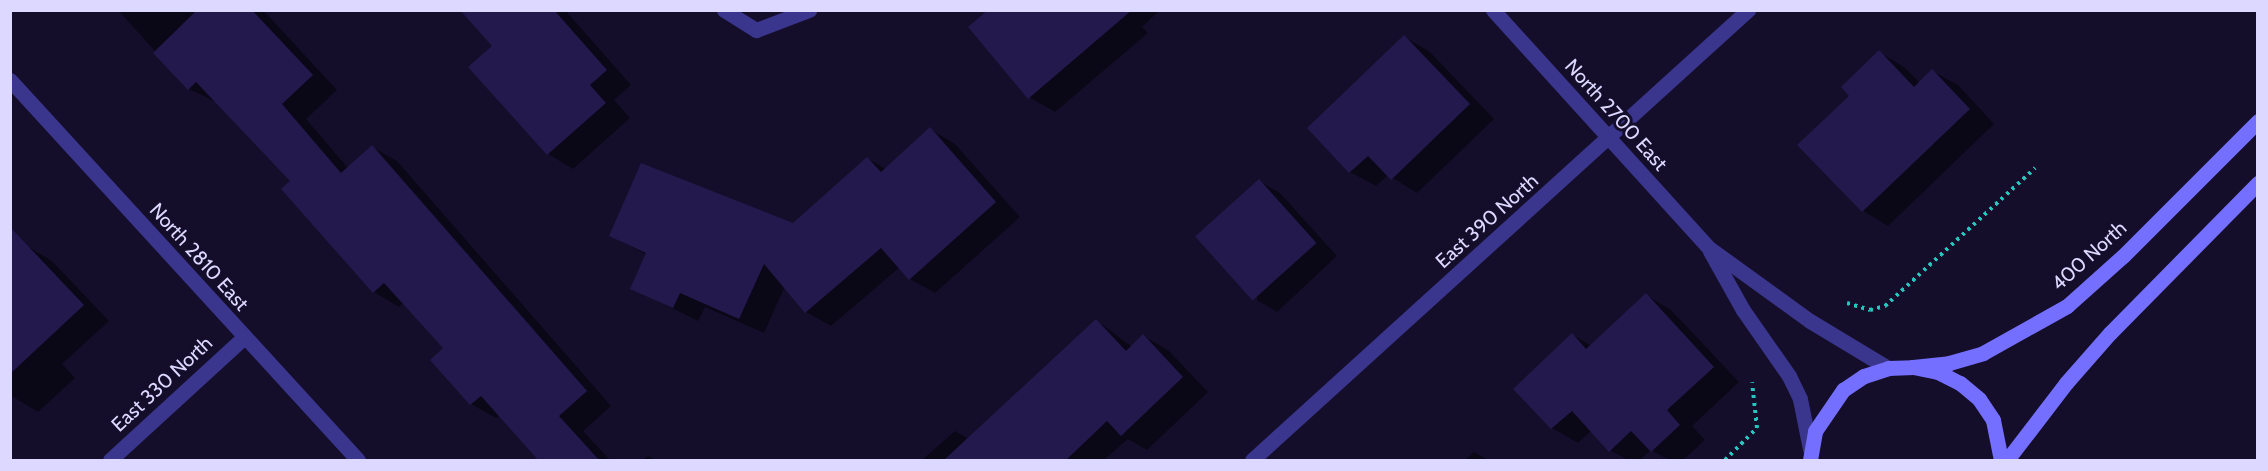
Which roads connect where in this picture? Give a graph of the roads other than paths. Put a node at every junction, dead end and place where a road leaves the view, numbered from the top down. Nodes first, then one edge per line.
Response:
1 (724, 10) edge
2 (809, 10) edge
3 (1493, 10) edge
4 (1748, 10) edge
5 (10, 80) edge
6 (2258, 121) edge
7 (1609, 139) junction
8 (2258, 183) edge
9 (1709, 248) junction
10 (243, 338) junction
11 (1913, 367) junction
12 (1888, 368) junction
13 (1810, 458) edge
14 (110, 460) edge
15 (358, 460) edge
16 (1252, 460) edge
17 (2001, 460) edge
18 (2007, 460) edge

1 - 2 street
3 - 7 street, North 2700 East
4 - 7 street, East 390 North
5 - 10 street, North 2810 East
6 - 11 main road, 400 North
7 - 9 street, North 2700 East
7 - 16 street, East 390 North
8 - 18 main road
9 - 12 street, North 2700 East
9 - 13 street, North 2700 East
10 - 14 street, East 330 North
10 - 15 street, North 2810 East
11 - 12 main road
11 - 17 main road
12 - 13 main road

